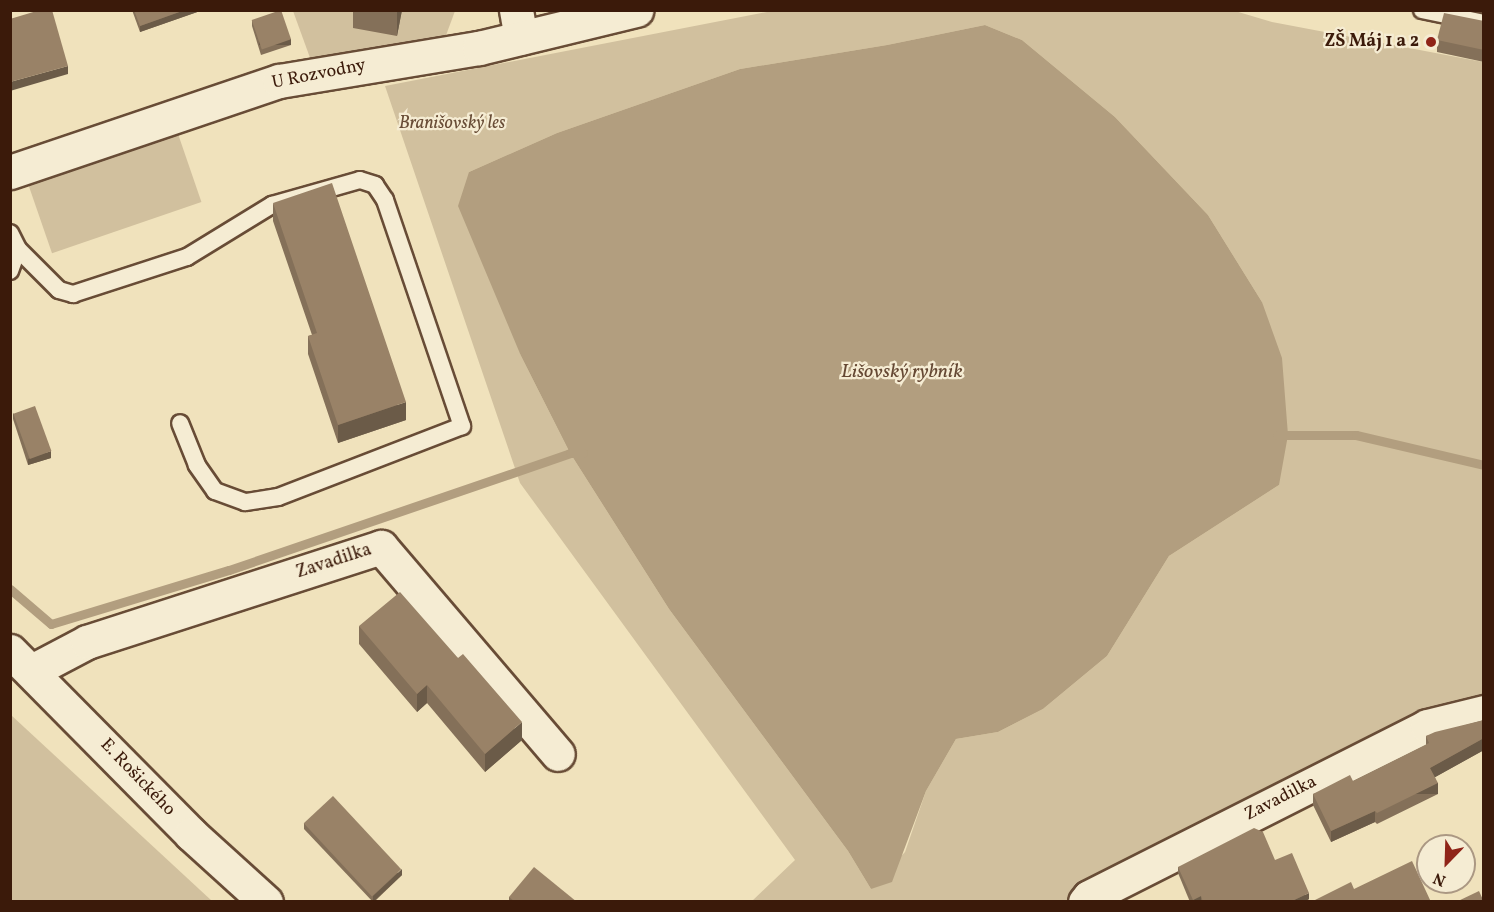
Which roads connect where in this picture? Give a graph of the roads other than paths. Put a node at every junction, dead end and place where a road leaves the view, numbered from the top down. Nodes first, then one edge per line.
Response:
1 (636, 10) edge
2 (1422, 10) edge
3 (1484, 23) edge
4 (519, 24) edge
5 (10, 172) edge
6 (10, 233) edge
7 (18, 249) junction
8 (10, 271) edge
9 (180, 423) dead end
10 (21, 661) edge
11 (1484, 712) edge
12 (558, 754) dead end
13 (266, 902) edge
14 (1085, 902) edge

1 - 4 street, U Rozvodny
2 - 3 lane
4 - 5 street, U Rozvodny
6 - 7 lane
7 - 8 lane
7 - 9 lane
10 - 12 street, Zavadilka
10 - 13 street, E. Rošického
11 - 14 street, Zavadilka

